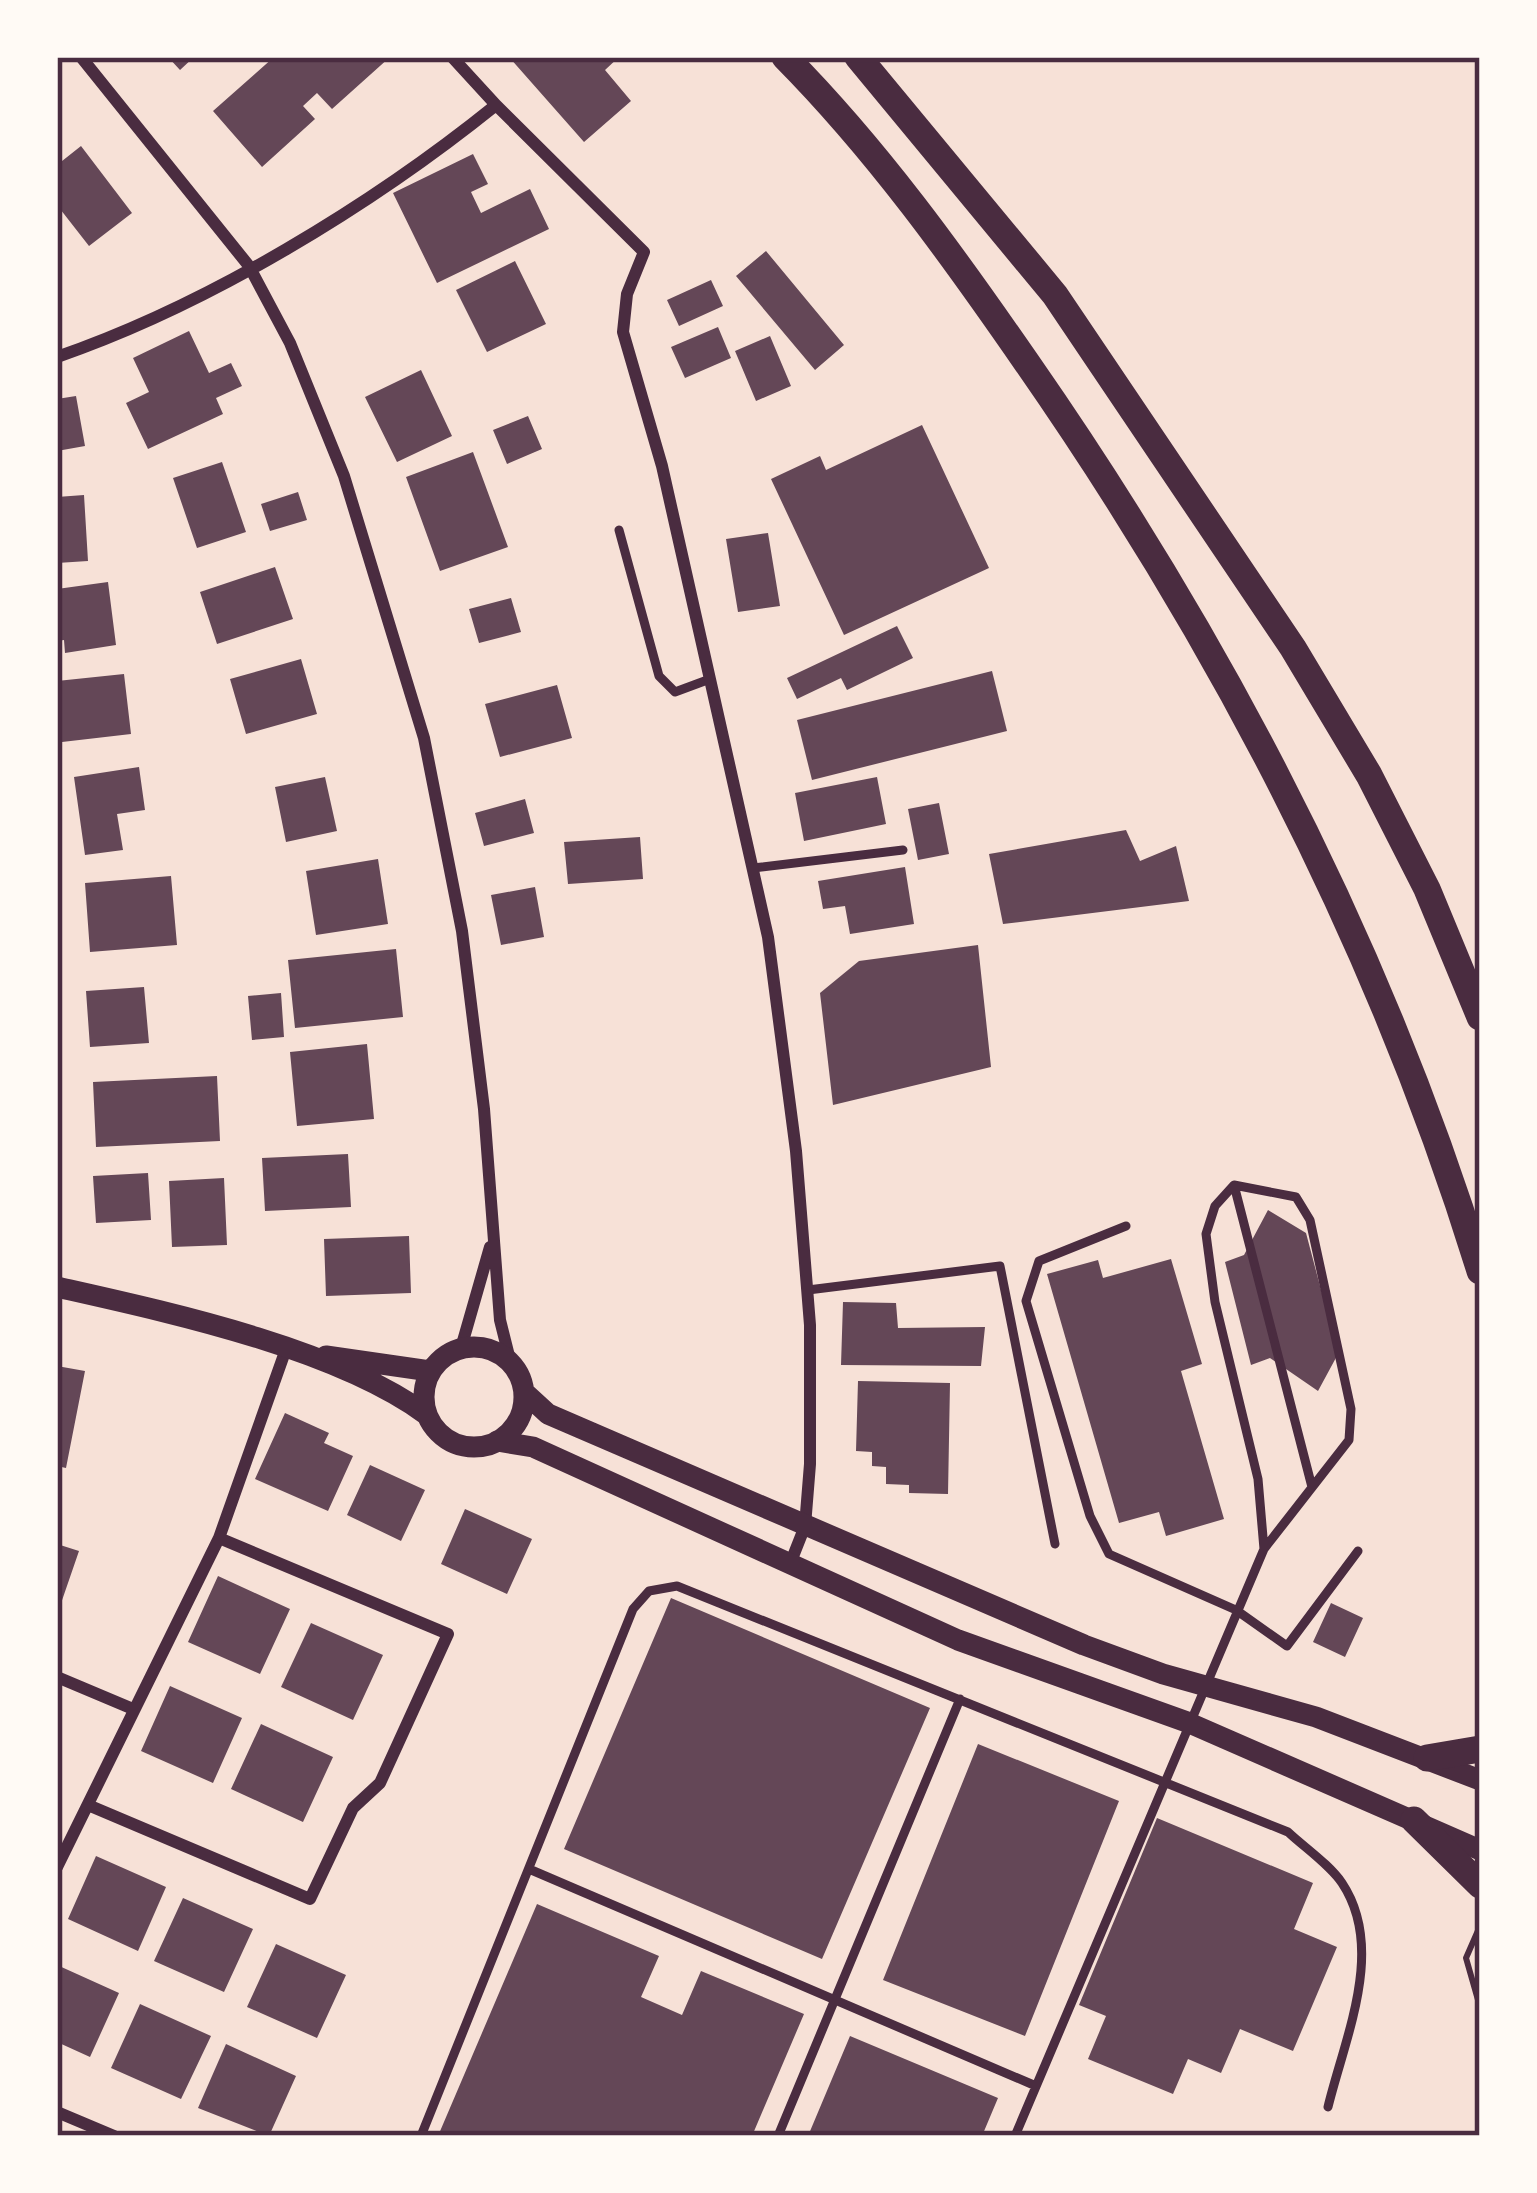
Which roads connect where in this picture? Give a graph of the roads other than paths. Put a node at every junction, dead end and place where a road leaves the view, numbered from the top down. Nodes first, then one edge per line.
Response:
1 (81, 57) edge
2 (452, 57) edge
3 (785, 57) edge
4 (858, 57) edge
5 (496, 105) junction
6 (250, 266) junction
7 (57, 357) edge
8 (619, 530) dead end
9 (710, 680) junction
10 (903, 850) dead end
11 (752, 868) junction
12 (1480, 1017) edge
13 (1234, 1185) junction
14 (1126, 1226) dead end
15 (492, 1240) junction
16 (1480, 1271) edge
17 (57, 1288) edge
18 (808, 1290) junction
19 (461, 1348) junction
20 (291, 1351) junction
21 (510, 1360) junction
22 (430, 1371) junction
23 (524, 1391) junction
24 (427, 1414) junction
25 (497, 1441) junction
26 (1312, 1487) junction
27 (805, 1526) junction
28 (219, 1538) junction
29 (1055, 1544) dead end
30 (1264, 1549) junction
31 (1358, 1551) dead end
32 (790, 1564) junction
33 (1236, 1610) junction
34 (57, 1677) edge
35 (1205, 1684) junction
36 (960, 1699) junction
37 (133, 1709) junction
38 (1187, 1722) junction
39 (1480, 1749) edge
40 (1427, 1758) junction
41 (1162, 1780) junction
42 (1480, 1780) edge
43 (88, 1805) junction
44 (1414, 1820) junction
45 (1480, 1850) edge
46 (57, 1867) edge
47 (529, 1869) junction
48 (1480, 1885) edge
49 (835, 2000) junction
50 (1036, 2086) junction
51 (1328, 2108) dead end
52 (57, 2112) edge
53 (114, 2136) edge
54 (421, 2136) edge
55 (778, 2136) edge
56 (1015, 2136) edge

1 - 6 street
2 - 5 street
3 - 16 main road
4 - 12 main road
5 - 6 street
5 - 9 street
6 - 7 street
6 - 15 street
8 - 9 lane
9 - 11 street
10 - 11 lane
11 - 18 street
13 - 26 lane
13 - 26 lane
13 - 30 lane
14 - 33 lane
15 - 19 street
15 - 21 street
17 - 20 street
18 - 27 street
18 - 29 lane
19 - 21 street
19 - 22 street
20 - 22 street
20 - 24 street
20 - 28 street
21 - 23 street
22 - 24 street
23 - 25 street
23 - 27 street
24 - 25 street
25 - 32 street
26 - 30 lane
27 - 32 street
27 - 35 street
28 - 37 street
28 - 43 street
30 - 33 lane
31 - 33 lane
32 - 38 street
33 - 35 lane
34 - 37 street
35 - 38 lane
35 - 40 street
36 - 41 lane
36 - 47 lane
36 - 49 lane
37 - 43 street
38 - 41 lane
38 - 44 street
39 - 40 main road
40 - 42 street
41 - 50 lane
41 - 51 lane
43 - 46 street
44 - 45 street
44 - 48 main road
47 - 49 lane
47 - 54 lane
49 - 50 lane
49 - 55 lane
50 - 56 lane
52 - 53 street

